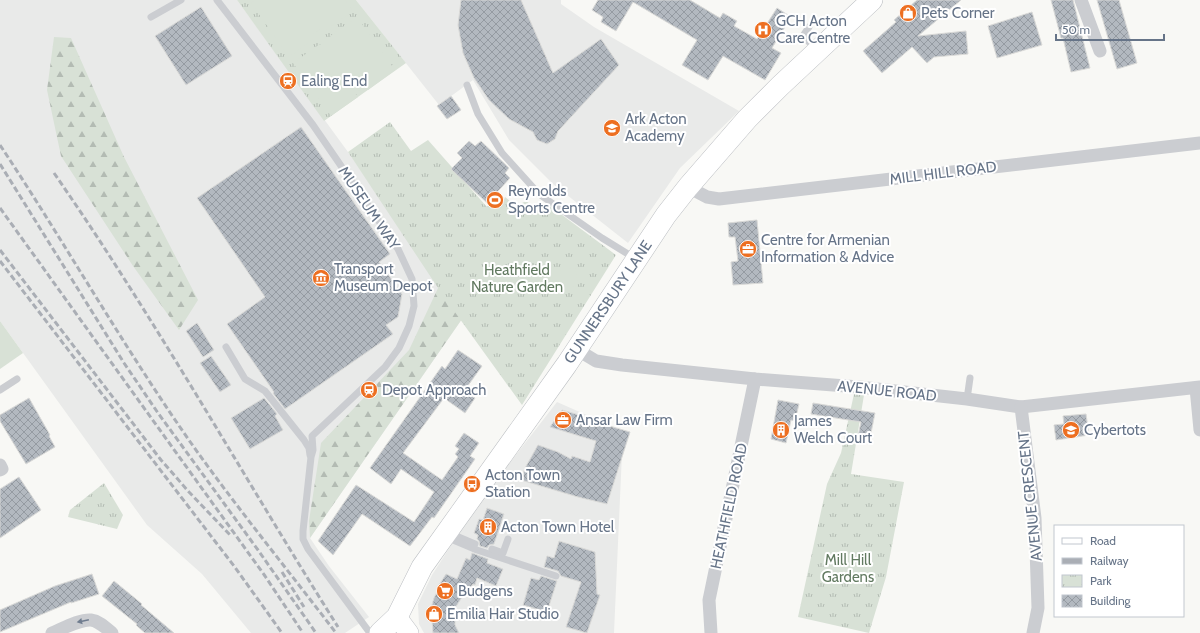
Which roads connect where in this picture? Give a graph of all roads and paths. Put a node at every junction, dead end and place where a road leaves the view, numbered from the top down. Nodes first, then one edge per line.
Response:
1 (181, 0) edge
2 (217, 0) edge
3 (872, 0) edge
4 (1081, 0) edge
5 (151, 17) dead end
6 (809, 27) dead end
7 (817, 50) junction
8 (1100, 51) dead end
9 (467, 85) dead end
10 (1200, 143) edge
11 (688, 187) junction
12 (636, 259) junction
13 (226, 347) dead end
14 (576, 349) junction
15 (970, 378) dead end
16 (17, 379) dead end
17 (755, 379) junction
18 (1198, 387) edge
19 (0, 390) edge
20 (967, 399) junction
21 (1021, 407) junction
22 (1200, 430) edge
23 (311, 457) junction
24 (0, 466) edge
25 (0, 470) edge
26 (446, 534) junction
27 (508, 539) dead end
28 (475, 544) dead end
29 (492, 549) dead end
30 (556, 576) dead end
31 (403, 625) edge
32 (52, 633) edge
33 (112, 633) edge
34 (370, 633) edge
35 (380, 633) edge
36 (711, 633) edge
37 (1033, 633) edge

1 - 5 lane
2 - 23 lane, MUSEUM WAY
3 - 7 main road, GUNNERSBURY LANE
4 - 8 street
6 - 7 lane
7 - 11 main road, GUNNERSBURY LANE
9 - 12 lane
10 - 11 street, MILL HILL ROAD
11 - 12 main road, GUNNERSBURY LANE
12 - 14 main road, GUNNERSBURY LANE
13 - 23 lane
14 - 17 street, AVENUE ROAD
14 - 26 main road, GUNNERSBURY LANE
15 - 20 lane
16 - 19 lane
17 - 20 street, AVENUE ROAD
17 - 36 street, HEATHFIELD ROAD
18 - 21 street, AVENUE ROAD
18 - 22 street
20 - 21 street, AVENUE ROAD
21 - 37 street, AVENUE CRESCENT
23 - 34 lane, MUSEUM WAY
24 - 25 street
26 - 28 lane
26 - 30 lane
26 - 31 main road, GUNNERSBURY LANE
27 - 29 lane
31 - 35 main road, GUNNERSBURY LANE
33 -> 32 street

